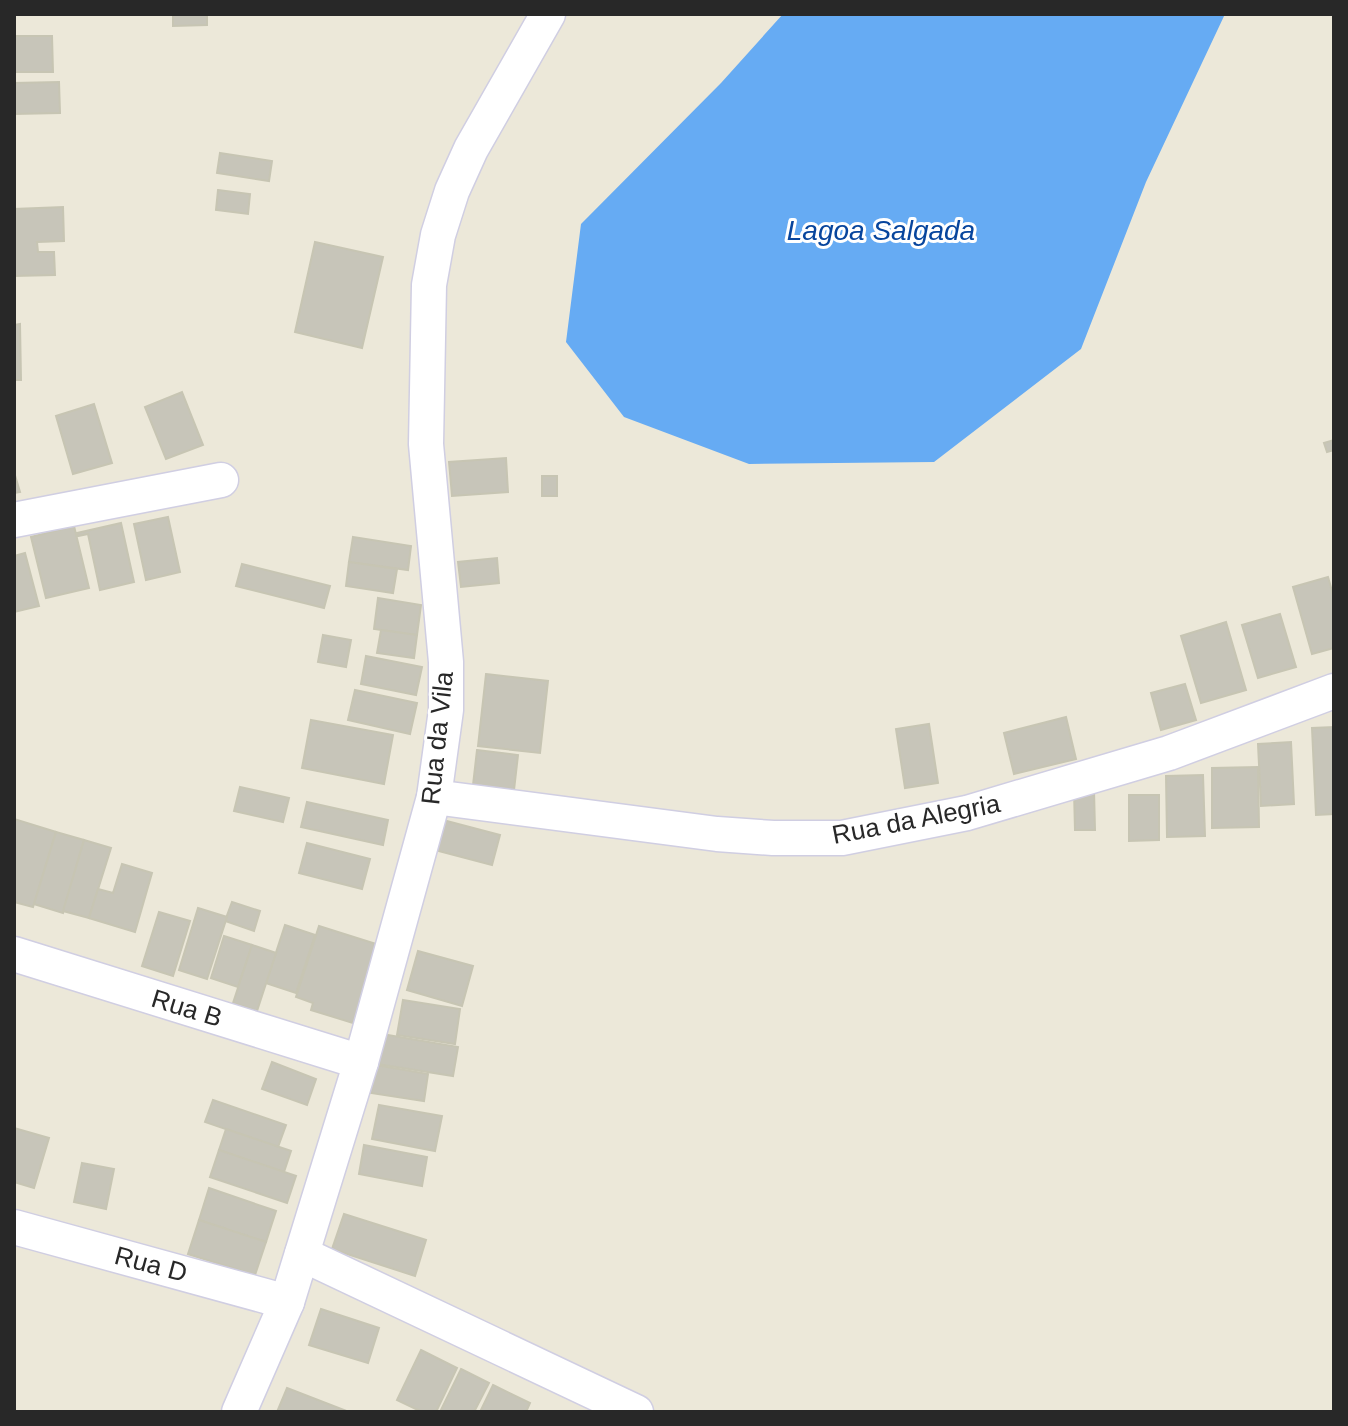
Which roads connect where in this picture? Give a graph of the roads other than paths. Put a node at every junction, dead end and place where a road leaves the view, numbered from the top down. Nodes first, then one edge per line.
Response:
1 (548, 14) edge
2 (221, 480) dead end
3 (14, 520) edge
4 (1334, 691) edge
5 (434, 797) junction
6 (14, 954) edge
7 (361, 1062) junction
8 (14, 1227) edge
9 (302, 1254) junction
10 (287, 1302) junction
11 (239, 1412) edge
12 (636, 1412) edge

1 - 5 street, Rua da Vila
2 - 3 street
4 - 5 street, Rua da Alegria
5 - 7 street, Rua da Vila
6 - 7 street, Rua B
7 - 9 street, Rua da Vila
8 - 10 street, Rua D
9 - 10 street, Rua da Vila
9 - 12 street
10 - 11 street, Rua da Vila

